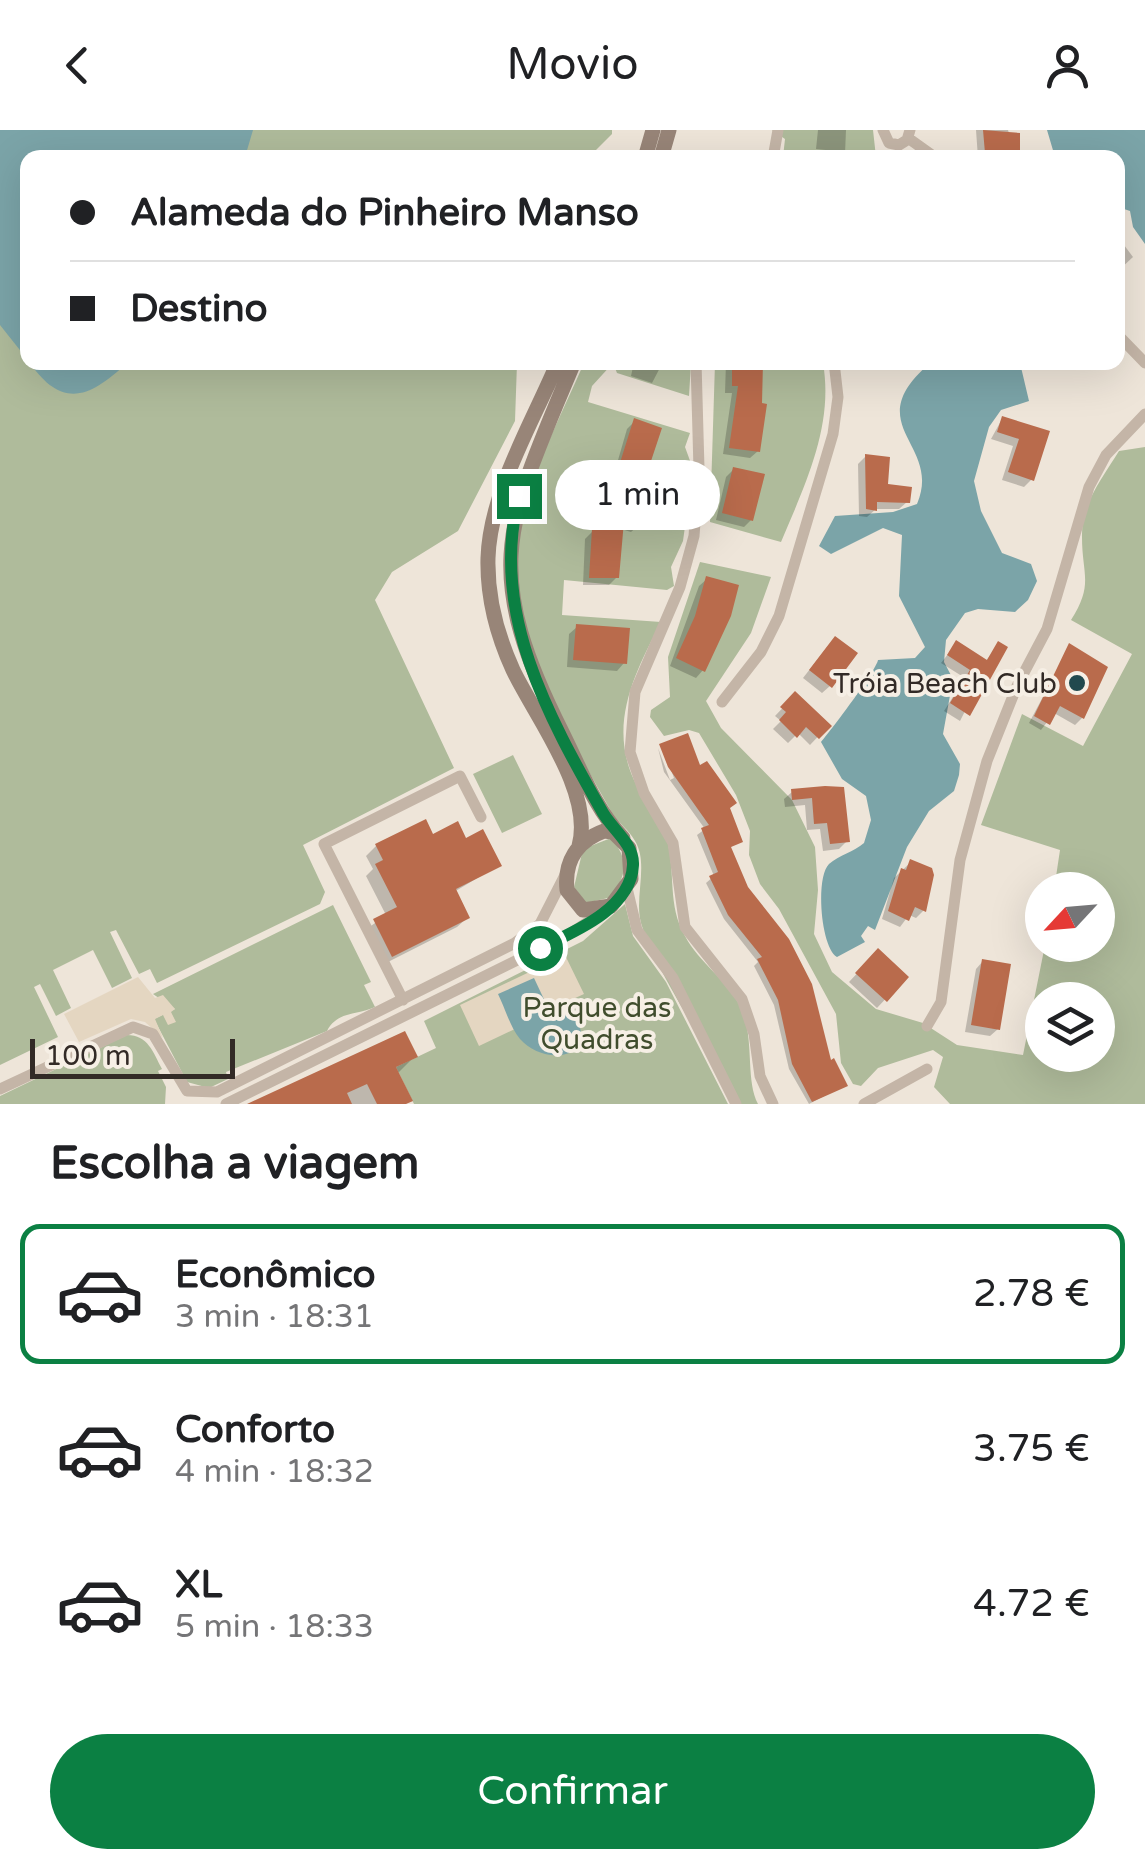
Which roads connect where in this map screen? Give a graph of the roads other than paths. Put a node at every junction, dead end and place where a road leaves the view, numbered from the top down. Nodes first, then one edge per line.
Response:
1 (884, 130) edge
2 (909, 134) edge
3 (889, 143) junction
4 (888, 150) edge
5 (1125, 342) edge
6 (1145, 363) edge
7 (555, 370) edge
8 (571, 370) edge
9 (696, 370) edge
10 (835, 370) edge
11 (1145, 414) edge
12 (722, 702) dead end
13 (481, 818) dead end
14 (623, 838) junction
15 (578, 846) junction
16 (567, 871) junction
17 (627, 888) junction
18 (612, 906) junction
19 (403, 1000) junction
20 (927, 1026) dead end
21 (928, 1069) dead end
22 (0, 1089) edge
23 (226, 1104) edge
24 (736, 1104) edge
25 (774, 1104) edge
26 (864, 1104) edge

1 - 3 street
2 - 3 street
3 - 4 street
5 - 6 street
7 - 15 main road
8 - 14 main road
9 - 25 street
10 - 12 street
11 - 20 street
13 - 19 street
14 - 15 main road
14 - 17 main road
15 - 16 main road
16 - 18 main road
16 - 19 street
17 - 18 main road
17 - 24 street
18 - 23 street
19 - 22 street
21 - 26 street

